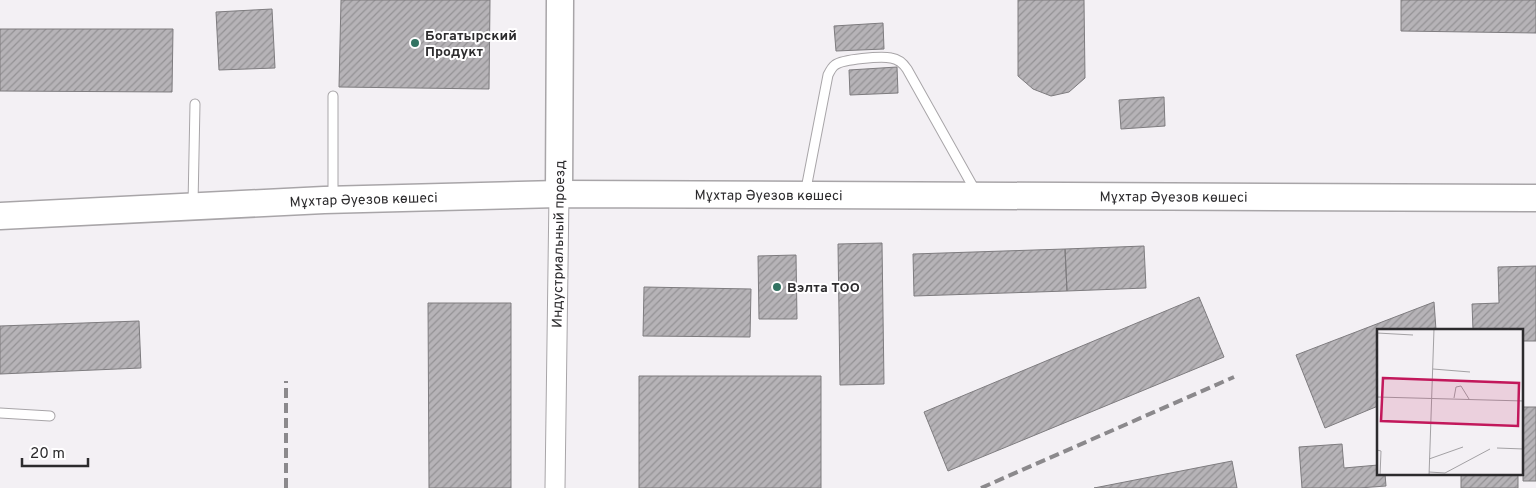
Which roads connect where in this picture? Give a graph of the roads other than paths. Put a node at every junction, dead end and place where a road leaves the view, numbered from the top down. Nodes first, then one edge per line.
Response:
1 (560, 0) edge
2 (333, 96) dead end
3 (195, 104) dead end
4 (559, 194) junction
5 (804, 194) junction
6 (979, 196) junction
7 (1536, 198) edge
8 (333, 200) junction
9 (193, 207) junction
10 (0, 216) edge
11 (0, 413) edge
12 (50, 416) dead end
13 (555, 488) edge

1 - 4 street, Индустриальный проезд
2 - 8 lane
3 - 9 lane
4 - 5 street, Мұхтар Әуезов көшесі
4 - 8 street, Мұхтар Әуезов көшесі
4 - 13 street, Индустриальный проезд
5 - 6 street, Мұхтар Әуезов көшесі
5 - 6 lane
6 - 7 street, Мұхтар Әуезов көшесі
8 - 9 street, Мұхтар Әуезов көшесі
9 - 10 street, Мұхтар Әуезов көшесі
11 - 12 lane

